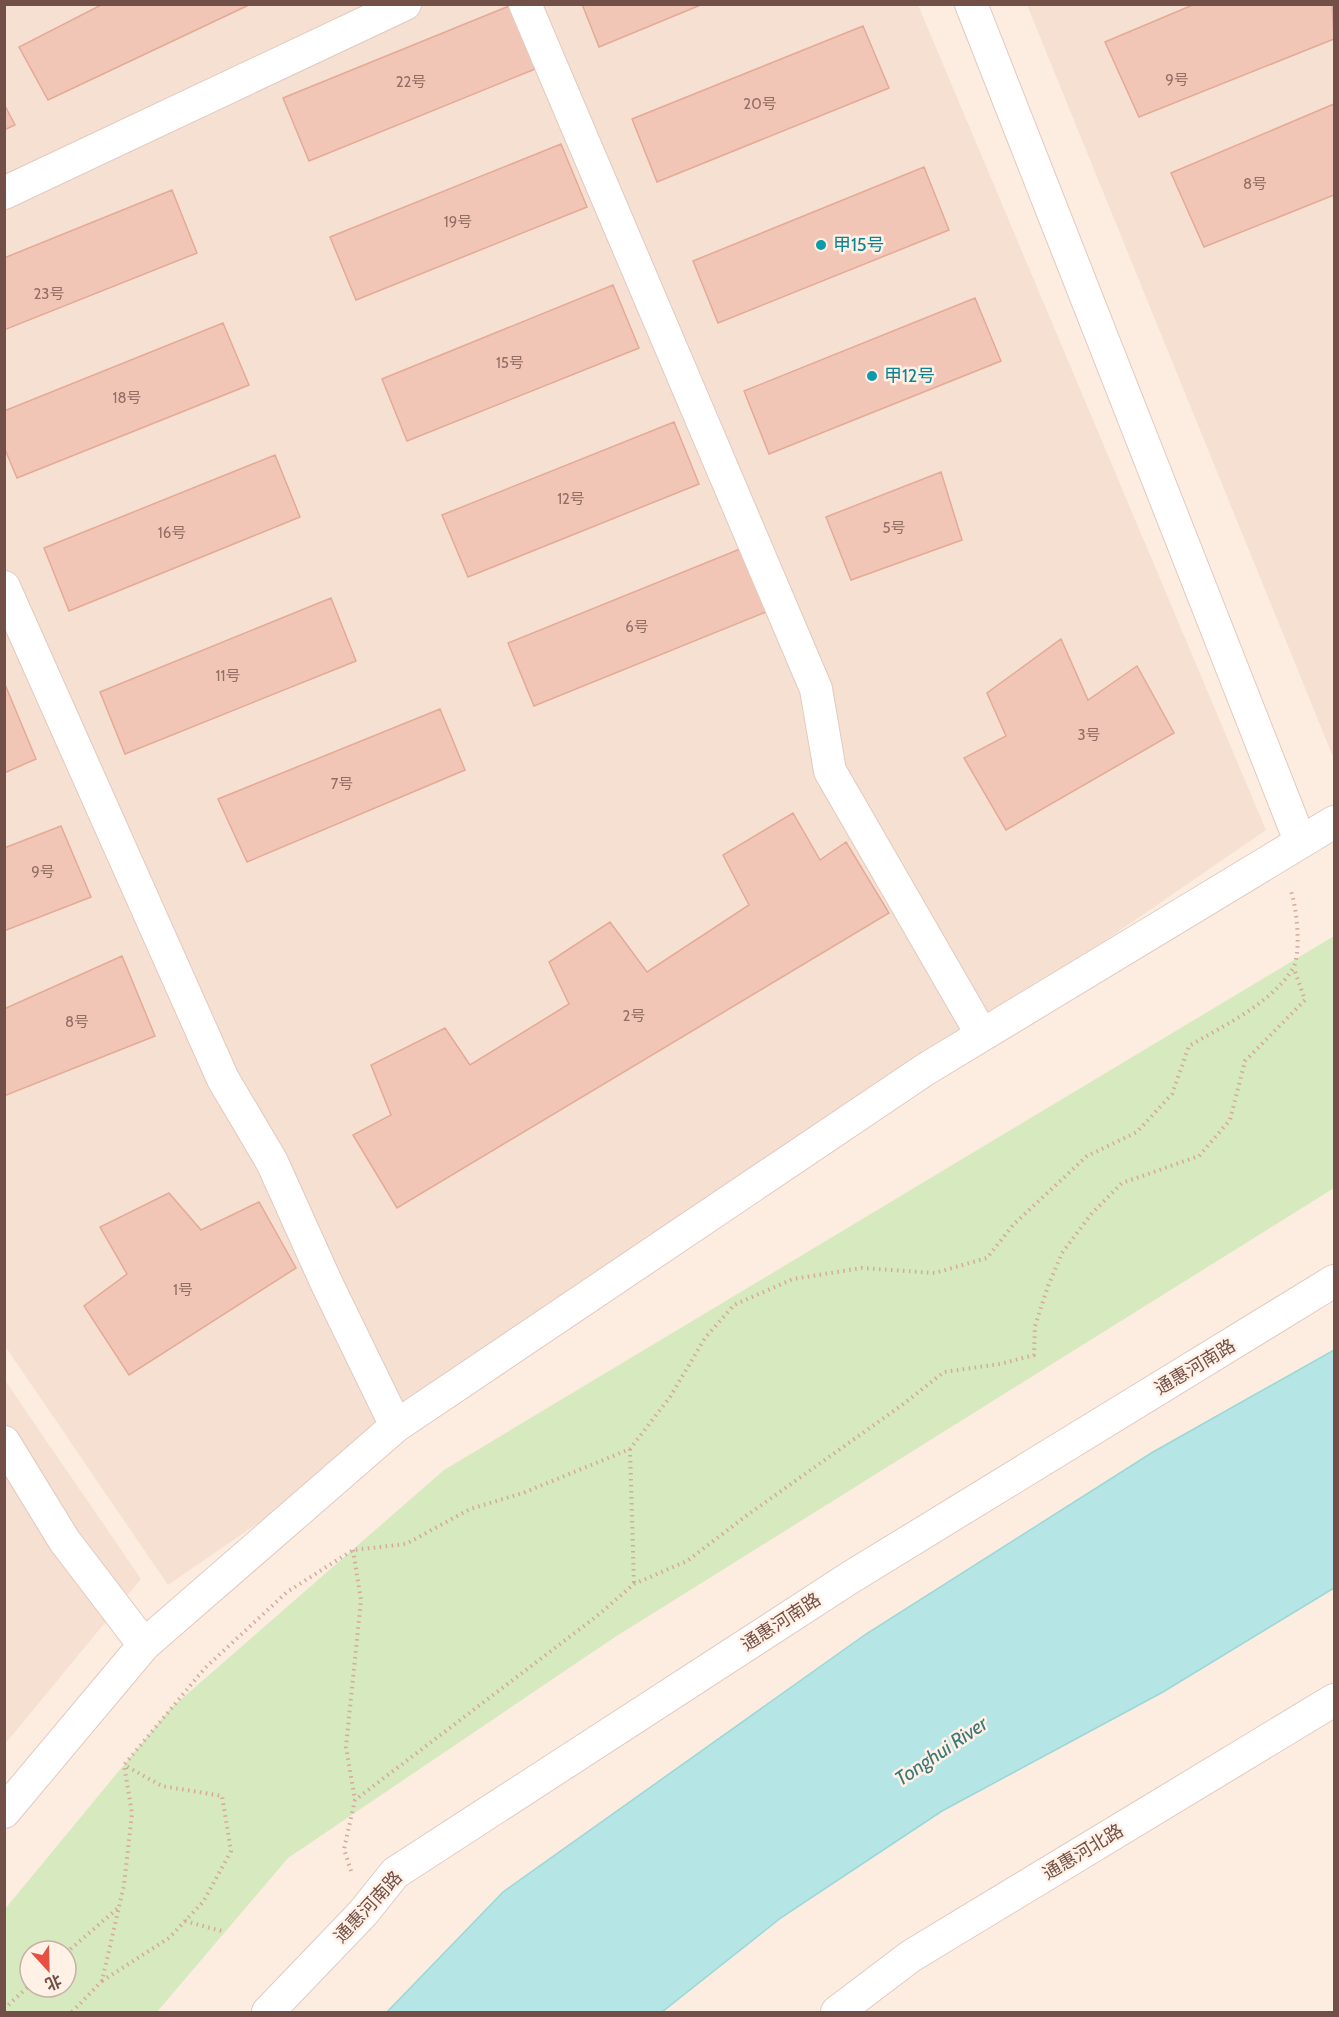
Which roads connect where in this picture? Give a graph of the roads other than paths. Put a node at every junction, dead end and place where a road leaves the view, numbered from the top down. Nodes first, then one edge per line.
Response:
1 (405, 4) edge
2 (525, 4) edge
3 (971, 4) edge
4 (4, 193) edge
5 (4, 587) edge
6 (1335, 822) edge
7 (1288, 848) junction
8 (982, 1035) junction
9 (1335, 1281) edge
10 (396, 1426) junction
11 (4, 1442) edge
12 (144, 1645) junction
13 (1335, 1700) edge
14 (4, 1812) edge
15 (268, 2013) edge
16 (837, 2013) edge

1 - 4 street
2 - 8 street
3 - 7 street
5 - 10 street
6 - 7 street
7 - 8 street
8 - 10 street
9 - 15 street, 通惠河南路
10 - 12 street
11 - 12 street
12 - 14 street
13 - 16 street, 通惠河北路

